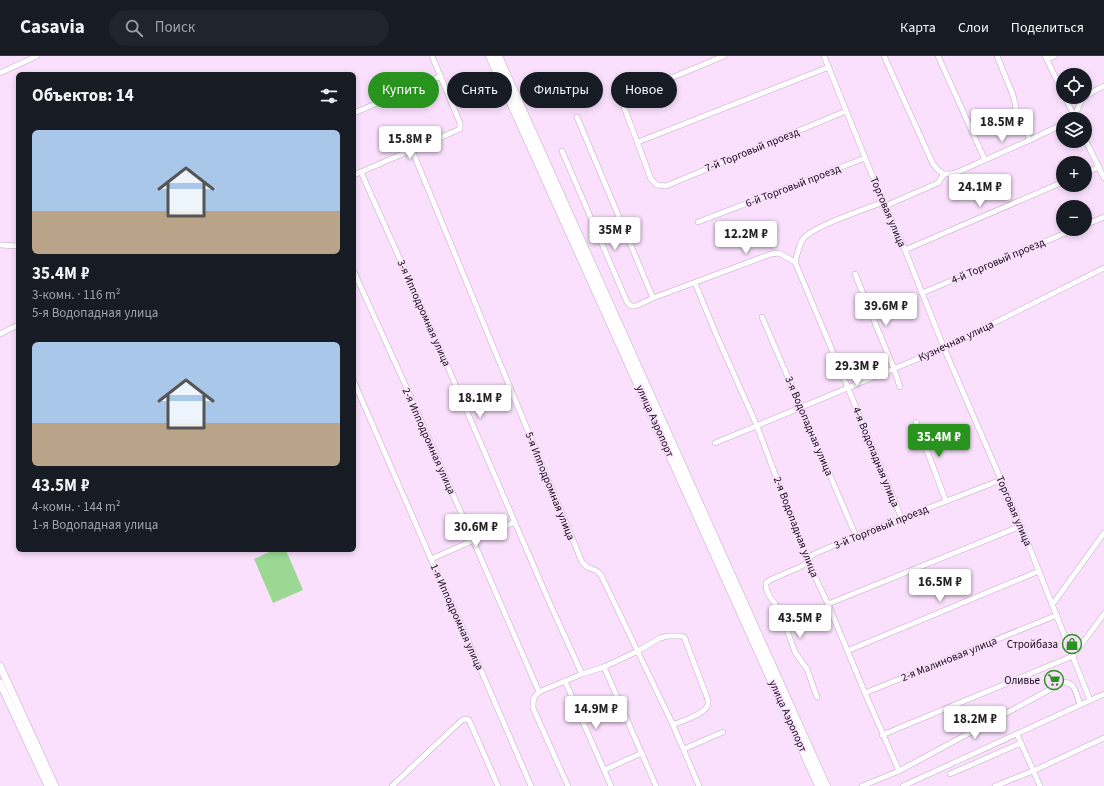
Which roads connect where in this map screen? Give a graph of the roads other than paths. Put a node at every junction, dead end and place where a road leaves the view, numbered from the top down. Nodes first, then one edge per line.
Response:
1 (37, 56) edge
2 (432, 56) edge
3 (490, 56) edge
4 (498, 56) edge
5 (724, 56) edge
6 (824, 56) edge
7 (884, 56) edge
8 (938, 56) edge
9 (997, 56) edge
10 (1055, 56) edge
11 (1046, 58) edge
12 (829, 68) junction
13 (0, 73) edge
14 (441, 76) junction
15 (1056, 79) edge
16 (1104, 86) edge
17 (846, 111) junction
18 (356, 112) edge
19 (1077, 112) edge
20 (577, 117) dead end
21 (1056, 127) edge
22 (1030, 140) junction
23 (638, 142) junction
24 (1090, 148) edge
25 (412, 150) junction
26 (562, 151) dead end
27 (865, 158) junction
28 (985, 160) junction
29 (1099, 167) junction
30 (1092, 170) edge
31 (361, 172) junction
32 (944, 174) junction
33 (356, 175) edge
34 (1104, 178) edge
35 (1056, 185) edge
36 (884, 204) junction
37 (1104, 217) edge
38 (698, 222) dead end
39 (1092, 222) edge
40 (1059, 236) edge
41 (0, 245) edge
42 (16, 246) edge
43 (905, 250) junction
44 (795, 262) junction
45 (1104, 268) edge
46 (855, 274) dead end
47 (356, 276) edge
48 (695, 283) junction
49 (922, 294) junction
50 (653, 298) junction
51 (762, 317) dead end
52 (16, 326) edge
53 (0, 334) edge
54 (944, 348) junction
55 (894, 369) junction
56 (356, 387) edge
57 (900, 387) dead end
58 (848, 388) junction
59 (801, 407) junction
60 (916, 422) dead end
61 (757, 426) junction
62 (715, 443) dead end
63 (1001, 480) junction
64 (946, 501) junction
65 (902, 518) junction
66 (515, 522) junction
67 (1021, 526) junction
68 (1104, 533) edge
69 (856, 536) junction
70 (473, 540) junction
71 (431, 559) junction
72 (808, 562) junction
73 (1039, 571) junction
74 (828, 604) junction
75 (1052, 605) junction
76 (1104, 614) edge
77 (1057, 615) junction
78 (638, 651) junction
79 (847, 651) junction
80 (1073, 656) junction
81 (0, 666) edge
82 (604, 667) junction
83 (582, 674) junction
84 (566, 681) junction
85 (0, 683) edge
86 (539, 692) junction
87 (864, 694) junction
88 (1104, 694) edge
89 (817, 697) dead end
90 (1090, 700) junction
91 (1080, 705) junction
92 (673, 725) junction
93 (723, 732) dead end
94 (1017, 734) junction
95 (882, 735) junction
96 (1104, 738) edge
97 (1021, 743) junction
98 (684, 749) junction
99 (642, 753) junction
100 (604, 770) junction
101 (899, 771) junction
102 (1032, 771) junction
103 (950, 774) dead end
104 (48, 786) edge
105 (55, 786) edge
106 (392, 786) edge
107 (498, 786) edge
108 (531, 786) edge
109 (568, 786) edge
110 (611, 786) edge
111 (656, 786) edge
112 (699, 786) edge
113 (819, 786) edge
114 (826, 786) edge
115 (862, 786) edge
116 (903, 786) edge
117 (995, 786) edge
118 (1040, 786) edge

1 - 13 street
2 - 14 street
3 - 113 main road, улица Аэропорт
4 - 114 main road, улица Аэропорт
5 - 23 street
6 - 12 street, Торговая улица
7 - 32 street
8 - 28 street
9 - 22 street
10 - 11 street
11 - 15 street
12 - 17 street, Торговая улица
12 - 23 street
14 - 18 street
14 - 25 street
16 - 19 street
17 - 23 street, 7-й Торговый проезд
17 - 27 street, Торговая улица
20 - 50 street
21 - 22 street
22 - 28 street
24 - 29 street
25 - 31 street
25 - 78 street, 5-я Ипподромная улица
26 - 50 street
27 - 36 street, Торговая улица
27 - 38 street, 6-й Торговый проезд
28 - 32 street
29 - 30 street
29 - 34 street
31 - 33 street
31 - 66 street, 3-я Ипподромная улица
32 - 36 street
35 - 43 street
36 - 43 street, Торговая улица
36 - 44 street
37 - 39 street
40 - 49 street, 4-й Торговый проезд
41 - 42 street
43 - 49 street, Торговая улица
44 - 48 street
44 - 58 street, 4-я Водопадная улица
45 - 54 street, Кузнечная улица
46 - 55 street
47 - 70 street, 2-я Ипподромная улица
48 - 50 street
48 - 61 street, 2-я Водопадная улица
49 - 54 street, Торговая улица
51 - 59 street, 3-я Водопадная улица
52 - 53 street
54 - 55 street, Кузнечная улица
54 - 63 street, Торговая улица
55 - 57 street
55 - 58 street, Кузнечная улица
56 - 71 street, 1-я Ипподромная улица
58 - 59 street, Кузнечная улица
58 - 65 street, 4-я Водопадная улица
59 - 61 street, Кузнечная улица
59 - 69 street, 3-я Водопадная улица
60 - 64 street
61 - 62 street, Кузнечная улица
61 - 72 street, 2-я Водопадная улица
63 - 64 street, 3-й Торговый проезд
63 - 67 street, Торговая улица
64 - 65 street, 3-й Торговый проезд
65 - 69 street, 3-й Торговый проезд
66 - 70 street
66 - 83 street, 3-я Ипподромная улица
67 - 73 street, Торговая улица
67 - 74 street
68 - 75 street
69 - 72 street, 3-й Торговый проезд
70 - 71 street
70 - 86 street, 2-я Ипподромная улица
71 - 108 street, 1-я Ипподромная улица
72 - 74 street, 2-я Водопадная улица
72 - 89 street, 3-й Торговый проезд
73 - 75 street, Торговая улица
73 - 79 street
74 - 79 street, 2-я Водопадная улица
75 - 77 street, Торговая улица
76 - 80 street
77 - 80 street, Торговая улица
77 - 87 street, 2-я Малиновая улица
78 - 82 street
78 - 92 street, 5-я Ипподромная улица
78 - 92 street
79 - 87 street, 2-я Водопадная улица
80 - 90 street, Торговая улица
80 - 95 street
81 - 105 main road
82 - 83 street
82 - 99 street
83 - 84 street
84 - 86 street
84 - 100 street
85 - 104 main road
86 - 109 street
87 - 95 street, 2-я Водопадная улица
88 - 90 street
90 - 91 street
91 - 94 street
91 - 101 street
92 - 98 street, 5-я Ипподромная улица
93 - 98 street
94 - 97 street
94 - 116 street
95 - 101 street, 2-я Водопадная улица
96 - 102 street
97 - 102 street
97 - 103 street
98 - 112 street, 5-я Ипподромная улица
99 - 100 street
99 - 111 street
100 - 110 street
101 - 115 street
102 - 117 street
102 - 118 street
106 - 107 street

